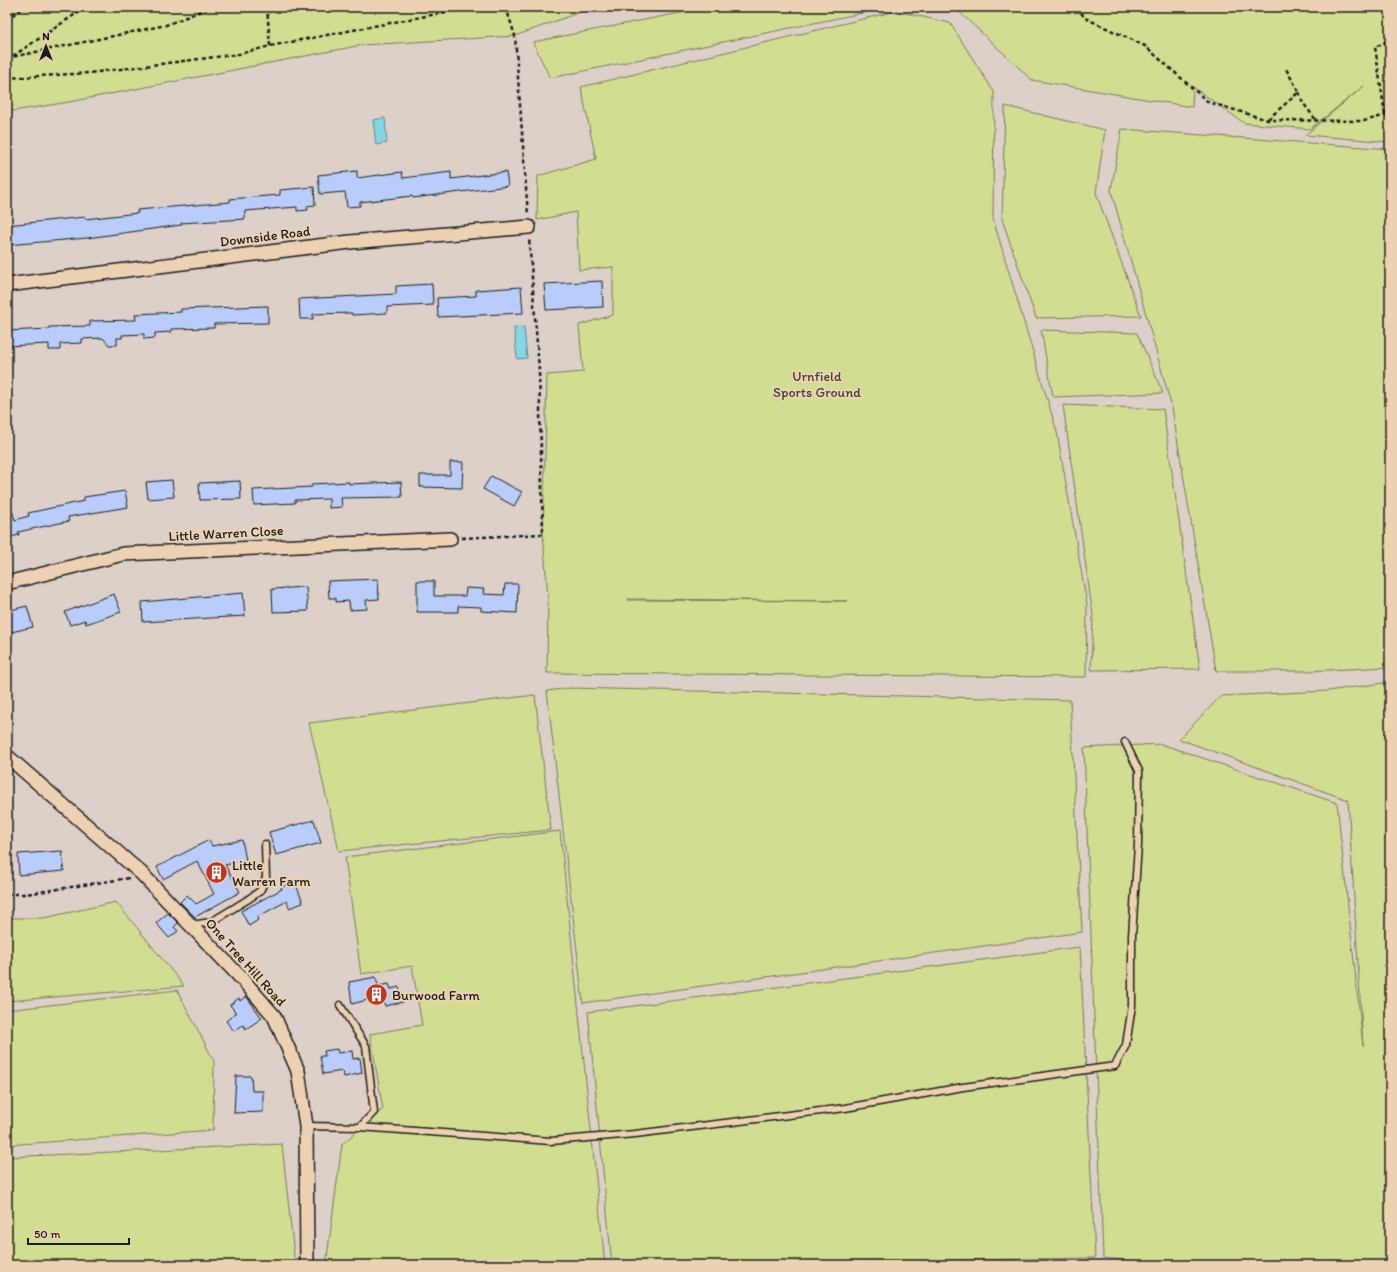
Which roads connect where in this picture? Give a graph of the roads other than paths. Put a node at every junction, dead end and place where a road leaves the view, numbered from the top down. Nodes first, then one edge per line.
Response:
1 (529, 227) road end
2 (7, 285) edge
3 (450, 539) road end
4 (7, 582) edge
5 (1125, 742) dead end
6 (7, 756) edge
7 (265, 844) dead end
8 (191, 925) junction
9 (340, 1005) dead end
10 (306, 1126) junction
11 (360, 1127) junction
12 (307, 1265) edge

1 - 2 street, Downside Road
3 - 4 street, Little Warren Close
5 - 11 lane
6 - 8 street, One Tree Hill Road
7 - 8 lane
8 - 10 street, One Tree Hill Road
9 - 11 lane
10 - 11 lane
10 - 12 street, One Tree Hill Road

